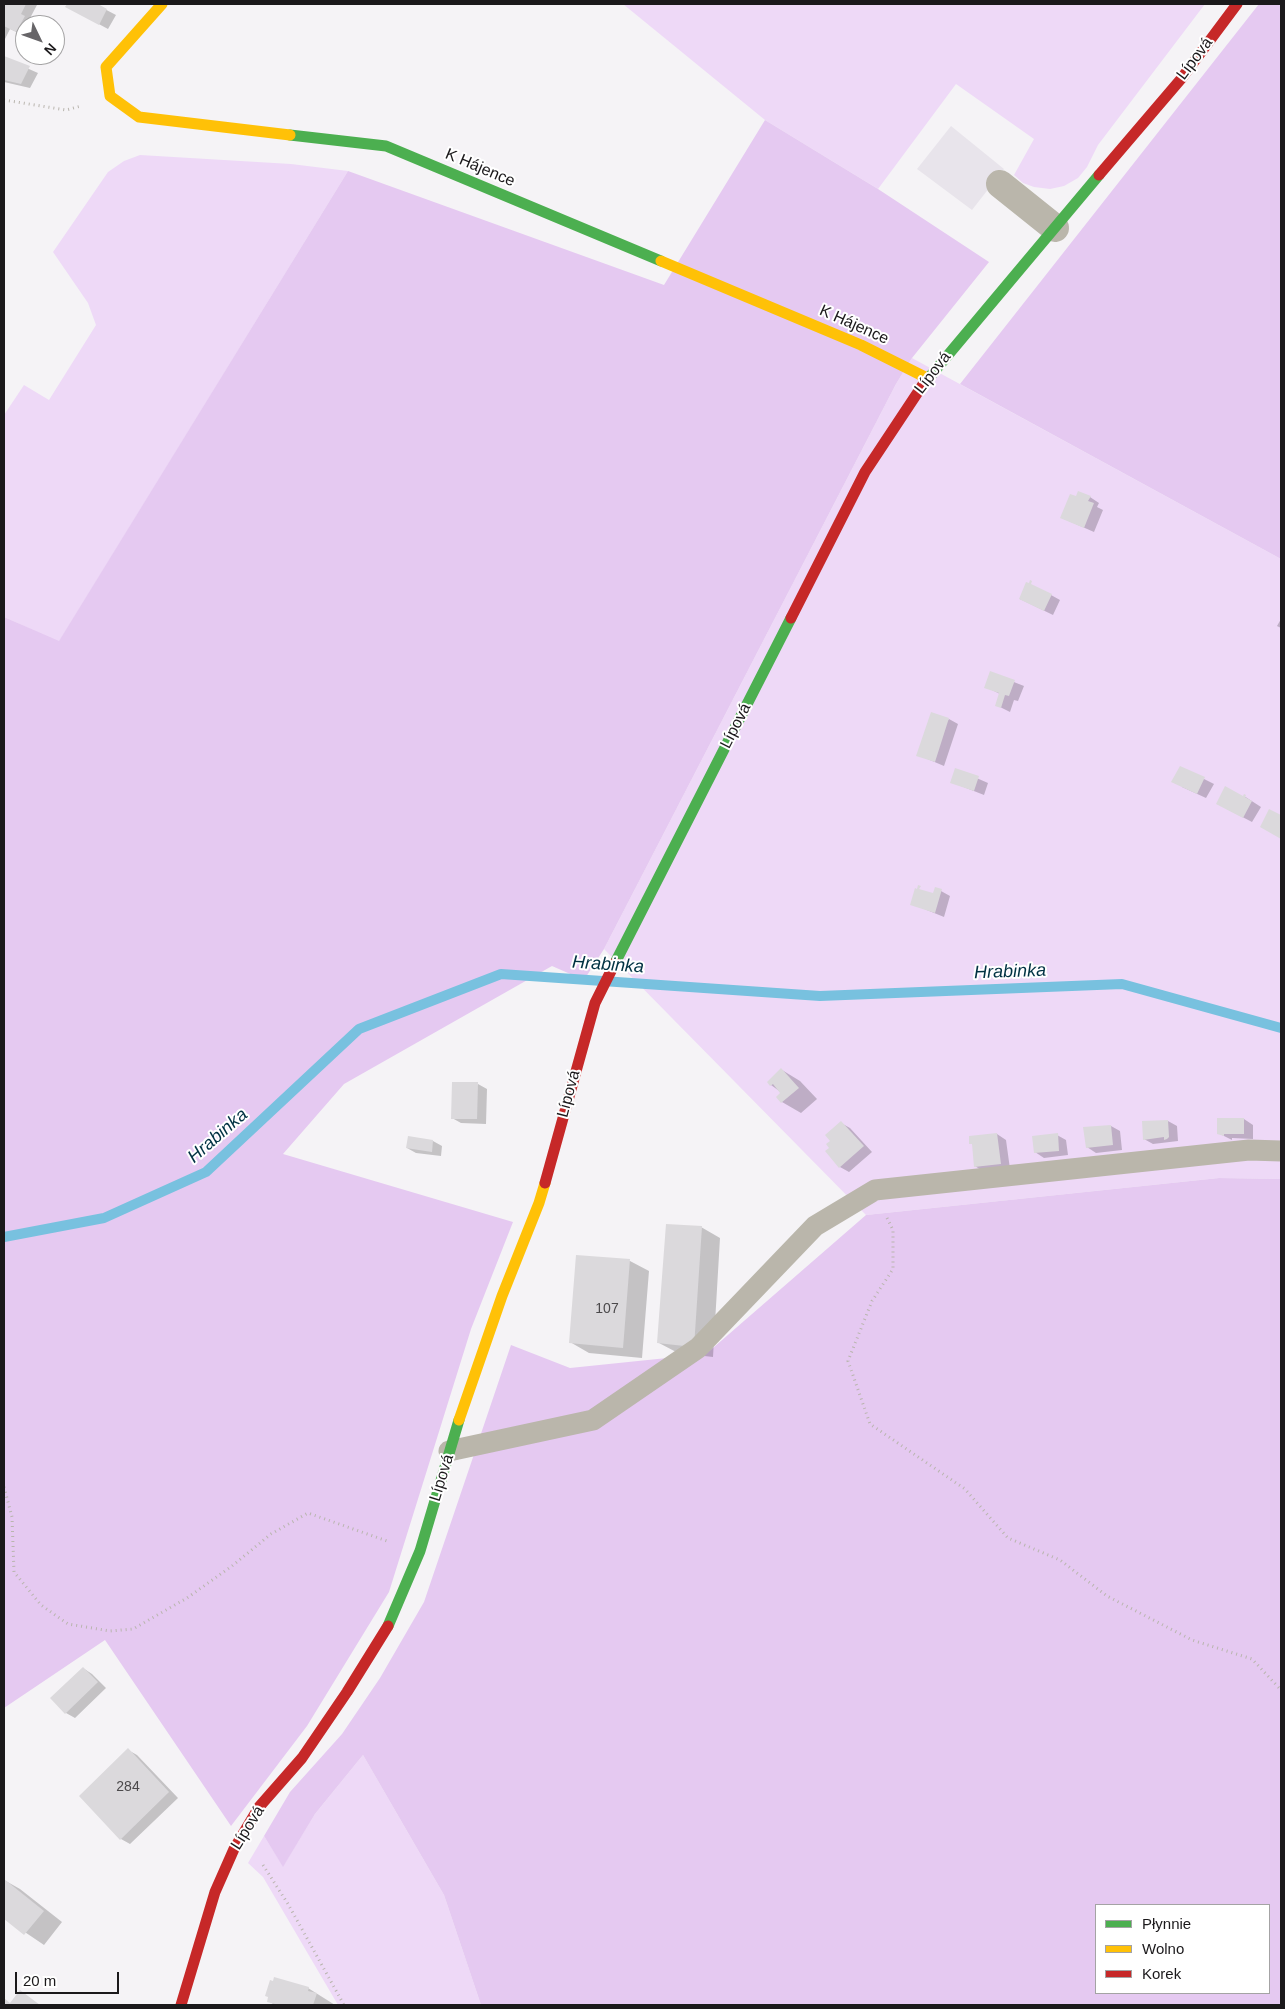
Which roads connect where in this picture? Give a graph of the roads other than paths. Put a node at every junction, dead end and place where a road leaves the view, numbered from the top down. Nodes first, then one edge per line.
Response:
1 (162, 4) edge
2 (1237, 4) edge
3 (1000, 184) dead end
4 (1055, 228) junction
5 (927, 378) junction
6 (1281, 1151) edge
7 (450, 1451) junction
8 (181, 2005) edge

1 - 5 street, K Hájence
2 - 4 street, Lípová
3 - 4 street
4 - 5 street, Lípová
5 - 7 street, Lípová
6 - 7 lane
7 - 8 street, Lípová

